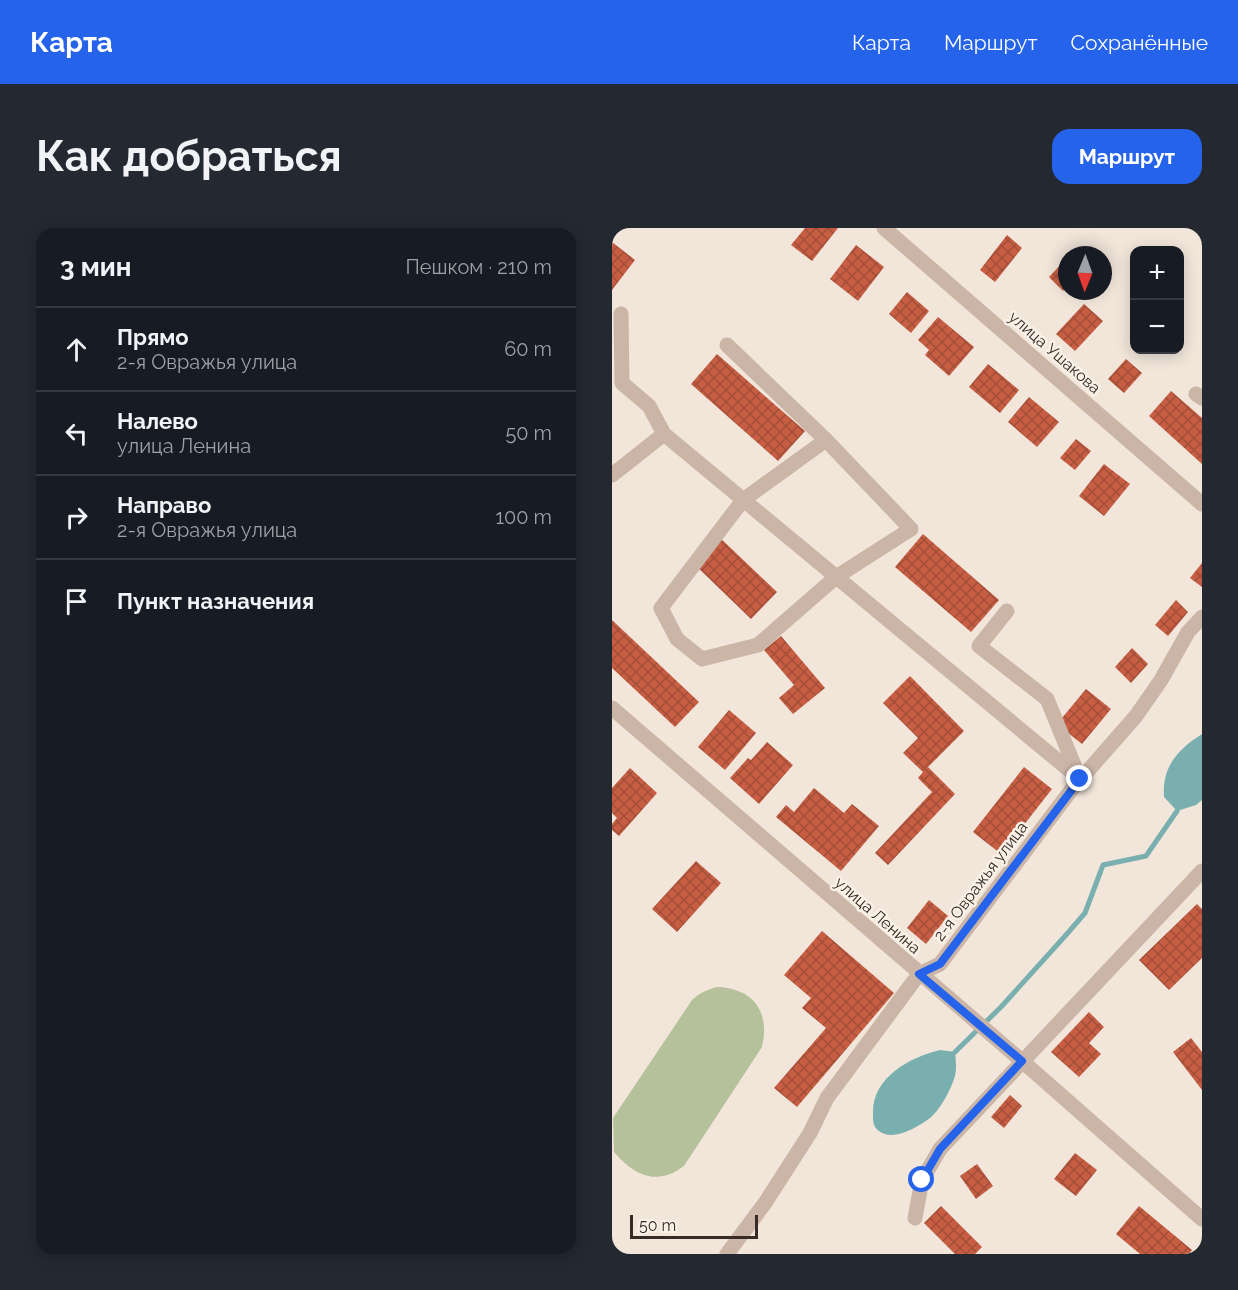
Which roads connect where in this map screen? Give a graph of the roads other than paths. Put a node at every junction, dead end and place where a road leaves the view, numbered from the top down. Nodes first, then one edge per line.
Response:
1 (884, 228) edge
2 (621, 314) dead end
3 (727, 345) dead end
4 (664, 434) junction
5 (826, 440) junction
6 (612, 475) edge
7 (743, 500) junction
8 (1202, 504) edge
9 (836, 577) junction
10 (1007, 611) dead end
11 (1202, 616) edge
12 (612, 708) edge
13 (1080, 779) junction
14 (1202, 871) edge
15 (919, 974) junction
16 (1022, 1061) junction
17 (915, 1218) dead end
18 (1202, 1219) edge
19 (728, 1254) edge

1 - 8 street, улица Ушакова
2 - 4 street
3 - 5 street
4 - 6 street
4 - 7 street
5 - 7 street
5 - 9 street
7 - 9 street
7 - 9 street
9 - 13 street
10 - 13 street
11 - 13 street, 2-я Овражья улица
12 - 15 street, улица Ленина
13 - 15 street, 2-я Овражья улица
14 - 16 street
15 - 16 street, улица Ленина
15 - 19 street, 2-я Овражья улица
16 - 17 street
16 - 18 street, улица Ленина

